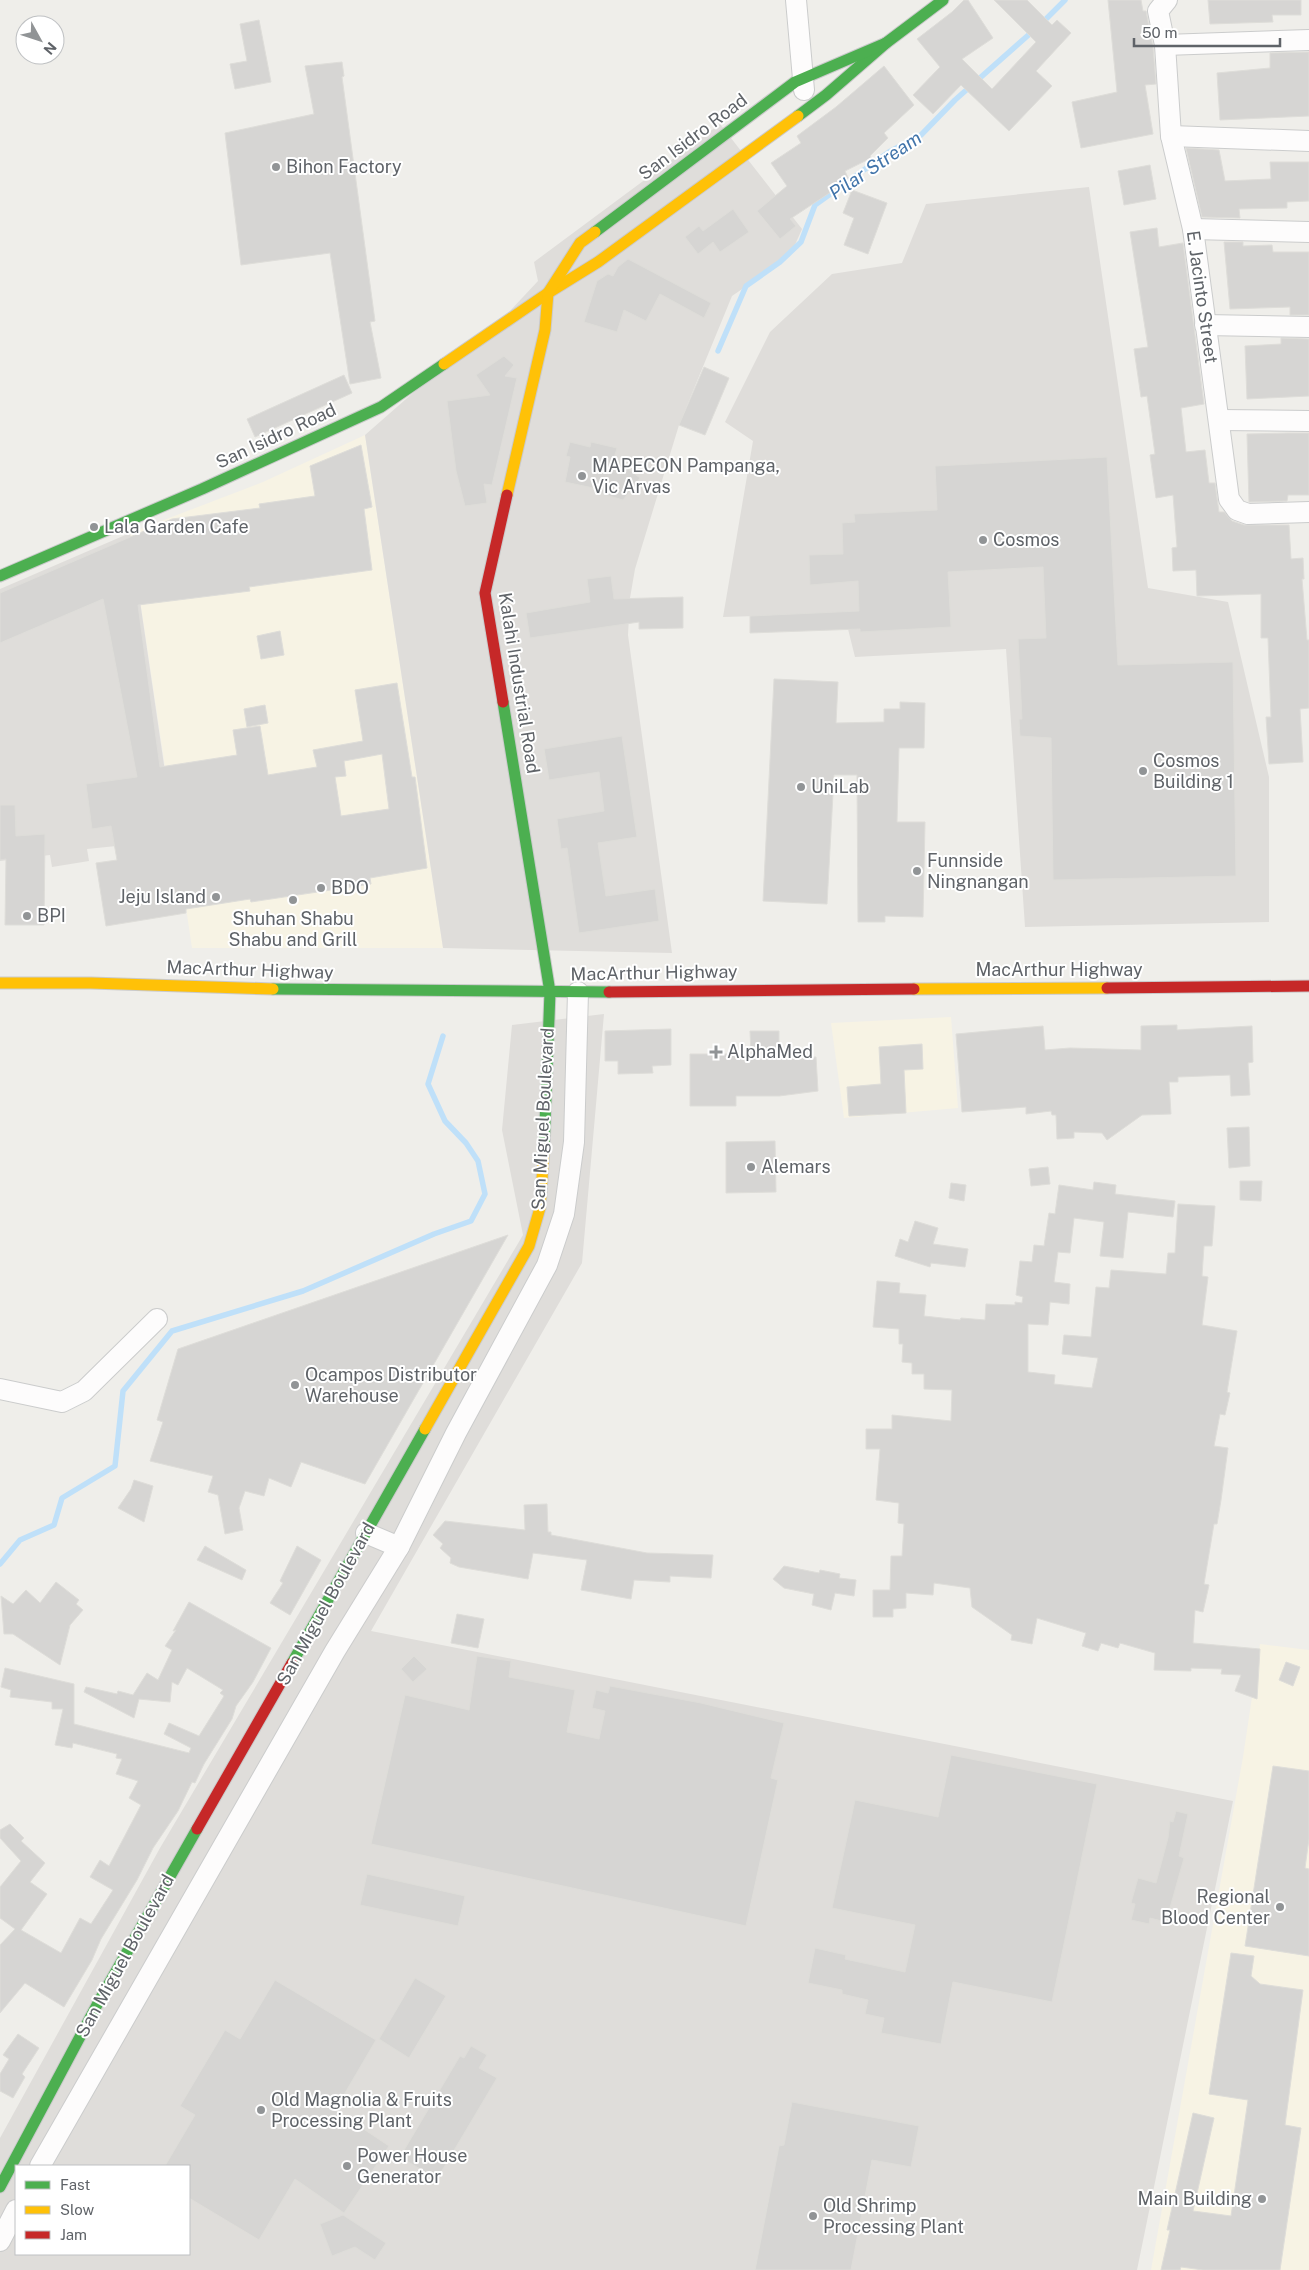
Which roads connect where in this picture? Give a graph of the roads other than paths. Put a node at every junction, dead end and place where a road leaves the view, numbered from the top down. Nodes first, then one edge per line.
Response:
1 (796, 0) edge
2 (943, 0) edge
3 (1163, 6) edge
4 (1309, 40) edge
5 (886, 43) junction
6 (1165, 46) junction
7 (802, 78) junction
8 (808, 108) junction
9 (1171, 136) junction
10 (1309, 141) edge
11 (1193, 229) junction
12 (1309, 232) edge
13 (548, 293) junction
14 (1205, 325) junction
15 (1309, 327) edge
16 (1220, 420) junction
17 (1309, 421) edge
18 (1309, 512) edge
19 (0, 576) edge
20 (0, 983) edge
21 (1309, 986) edge
22 (550, 992) junction
23 (578, 992) junction
24 (157, 1318) dead end
25 (0, 1389) edge
26 (430, 1422) junction
27 (456, 1433) junction
28 (366, 1533) junction
29 (399, 1547) junction
30 (98, 2003) junction
31 (124, 2021) junction
32 (41, 2165) edge
33 (0, 2187) edge
34 (15, 2212) edge
35 (0, 2241) edge

1 - 7 street
2 - 5 main road, San Isidro Road
3 - 6 street, E. Jacinto Street
4 - 6 street
5 - 7 main road, San Isidro Road
5 - 8 main road, San Isidro Road
6 - 9 street, E. Jacinto Street
7 - 8 street
7 - 13 main road, San Isidro Road
8 - 13 main road, San Isidro Road
9 - 10 street
9 - 11 street, E. Jacinto Street
11 - 12 street
11 - 14 street, E. Jacinto Street
13 - 19 main road, San Isidro Road
13 - 22 main road, Kalahi Industrial Road
14 - 15 street
14 - 16 street, E. Jacinto Street
16 - 17 street
16 - 18 street, E. Jacinto Street
20 - 22 main road, MacArthur Highway
21 - 23 main road, MacArthur Highway
22 - 23 main road, MacArthur Highway
22 - 26 main road, San Miguel Boulevard
23 - 27 street, San Miguel Boulevard
24 - 25 street
26 - 27 street
26 - 28 main road, San Miguel Boulevard
27 - 29 street, San Miguel Boulevard
28 - 29 street
28 - 30 main road, San Miguel Boulevard
29 - 31 street, San Miguel Boulevard
30 - 31 street
30 - 33 main road, San Miguel Boulevard
31 - 32 street, San Miguel Boulevard
34 - 35 street

